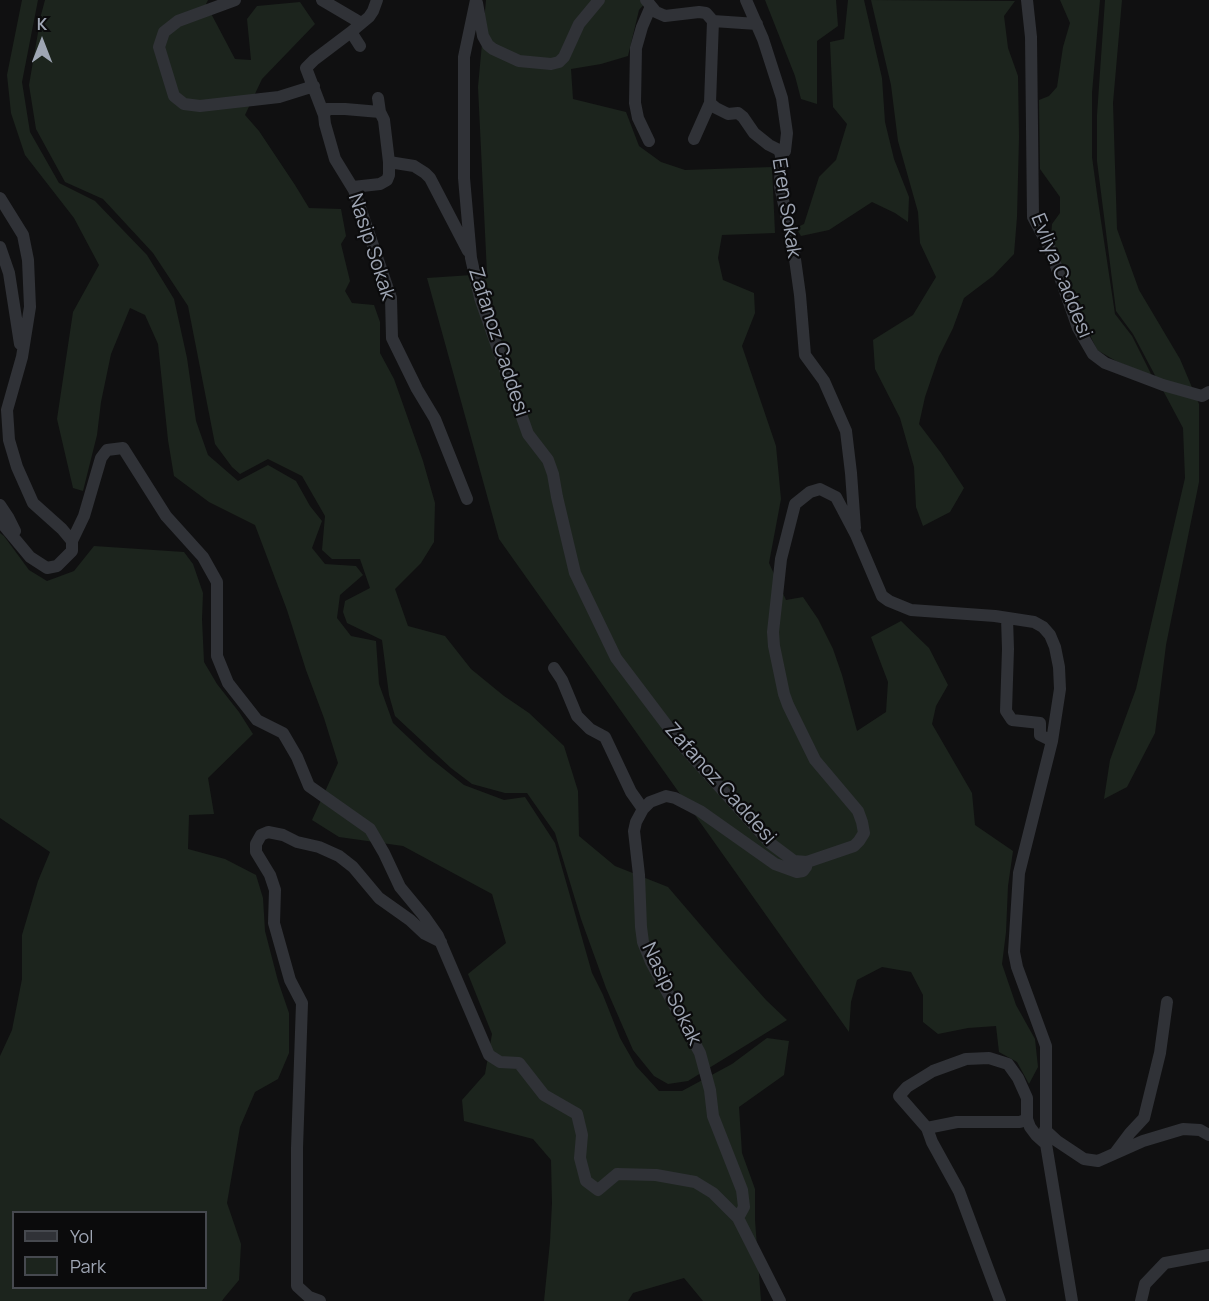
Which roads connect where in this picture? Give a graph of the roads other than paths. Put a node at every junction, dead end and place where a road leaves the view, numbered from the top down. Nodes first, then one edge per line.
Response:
1 (235, 0) edge
2 (322, 0) edge
3 (377, 0) edge
4 (476, 0) edge
5 (599, 0) edge
6 (746, 0) edge
7 (1027, 0) edge
8 (649, 3) edge
9 (713, 21) junction
10 (757, 24) junction
11 (356, 28) junction
12 (360, 46) dead end
13 (314, 86) junction
14 (378, 98) dead end
15 (710, 103) junction
16 (380, 112) junction
17 (324, 115) junction
18 (694, 139) dead end
19 (649, 141) dead end
20 (781, 155) junction
21 (389, 162) junction
22 (353, 187) junction
23 (0, 198) edge
24 (0, 247) edge
25 (471, 258) junction
26 (22, 357) junction
27 (1209, 392) edge
28 (466, 499) dead end
29 (0, 505) edge
30 (0, 520) edge
31 (856, 535) junction
32 (72, 541) junction
33 (21, 546) junction
34 (1007, 618) junction
35 (554, 668) dead end
36 (1052, 741) junction
37 (643, 809) junction
38 (807, 862) junction
39 (441, 942) junction
40 (1167, 1002) dead end
41 (1027, 1119) junction
42 (927, 1128) junction
43 (1045, 1130) junction
44 (1209, 1135) edge
45 (1046, 1144) junction
46 (1114, 1154) junction
47 (738, 1218) junction
48 (1209, 1255) edge
49 (320, 1301) edge
50 (780, 1301) edge
51 (1000, 1301) edge
52 (1072, 1301) edge
53 (1141, 1301) edge

1 - 13 street
2 - 11 street
3 - 11 street
4 - 5 street
4 - 25 street, Zafanoz Caddesi
6 - 10 street
7 - 27 street, Evliya Caddesi
8 - 9 street
8 - 19 street
9 - 10 street
9 - 15 street
10 - 20 street
11 - 12 street
11 - 13 street, Nasip Sokak
13 - 17 street, Nasip Sokak
14 - 16 street
15 - 18 street
15 - 20 street, Eren Sokak
16 - 17 street
16 - 21 street
17 - 22 street, Nasip Sokak
20 - 31 street, Eren Sokak
21 - 22 street
21 - 25 street
22 - 28 street, Nasip Sokak
23 - 26 street
24 - 26 street
25 - 38 street, Zafanoz Caddesi
26 - 32 street
29 - 33 street
30 - 33 street
31 - 34 street
31 - 38 street
32 - 33 street
32 - 39 street
34 - 36 street
34 - 36 street
35 - 37 street
36 - 43 street
37 - 38 street
37 - 47 street, Nasip Sokak
39 - 47 street
39 - 49 street
40 - 46 street
41 - 42 street
41 - 42 street
41 - 45 street
42 - 51 street
43 - 45 street
43 - 46 street
44 - 46 street
45 - 52 street
47 - 50 street
48 - 53 street

